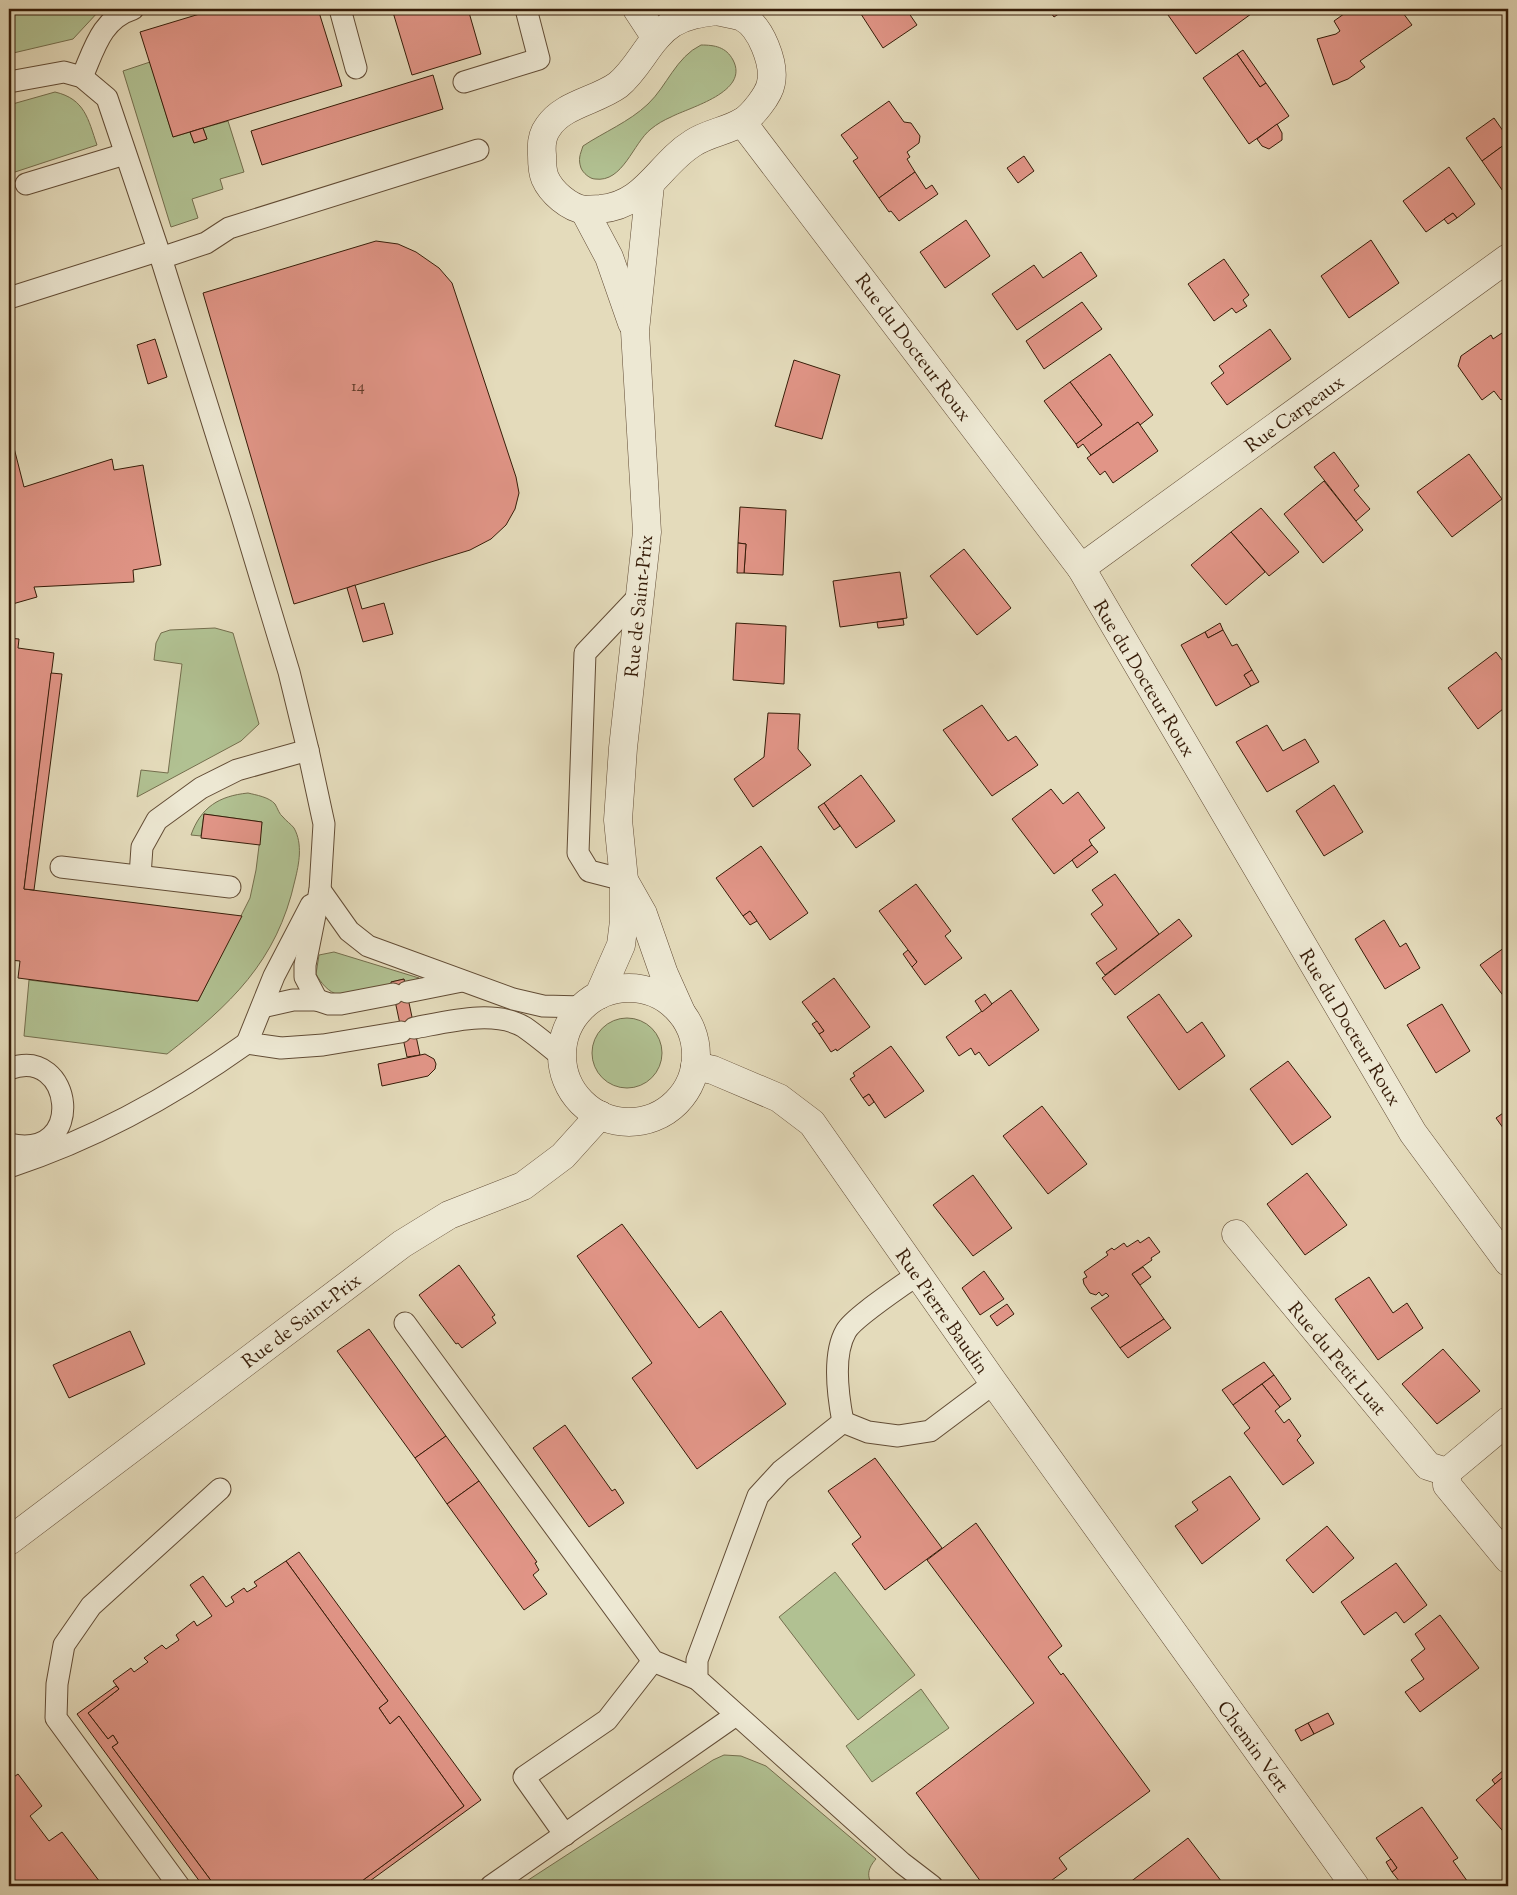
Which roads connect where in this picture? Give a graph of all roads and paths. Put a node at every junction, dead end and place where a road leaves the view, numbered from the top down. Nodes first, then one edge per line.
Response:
1 (133, 9) edge
2 (340, 9) edge
3 (526, 9) edge
4 (638, 9) edge
5 (745, 13) edge
6 (656, 38) junction
7 (356, 68) dead end
8 (82, 78) junction
9 (9, 82) edge
10 (464, 82) dead end
11 (742, 122) junction
12 (478, 150) dead end
13 (125, 154) junction
14 (26, 184) dead end
15 (650, 185) junction
16 (584, 210) junction
17 (159, 254) junction
18 (1508, 258) edge
19 (9, 298) edge
20 (635, 331) junction
21 (1080, 568) junction
22 (639, 596) junction
23 (308, 750) junction
24 (61, 867) dead end
25 (140, 876) junction
26 (624, 880) junction
27 (230, 887) dead end
28 (320, 890) junction
29 (462, 981) junction
30 (317, 1000) junction
31 (592, 1001) junction
32 (262, 1007) junction
33 (683, 1015) junction
34 (247, 1043) junction
35 (561, 1056) junction
36 (695, 1066) junction
37 (9, 1069) edge
38 (600, 1115) junction
39 (9, 1144) edge
40 (46, 1147) junction
41 (9, 1166) edge
42 (1236, 1234) dead end
43 (1508, 1262) edge
44 (918, 1274) junction
45 (404, 1323) dead end
46 (994, 1383) junction
47 (1508, 1421) edge
48 (843, 1422) junction
49 (1447, 1472) junction
50 (220, 1488) dead end
51 (9, 1540) edge
52 (1508, 1559) edge
53 (1152, 1605) joint
54 (653, 1661) junction
55 (697, 1679) junction
56 (736, 1715) junction
57 (565, 1835) junction
58 (180, 1886) edge
59 (492, 1886) edge
60 (932, 1886) edge
61 (1355, 1886) edge

1 - 8 lane
2 - 7 lane
3 - 10 lane
4 - 6 street
5 - 6 street
5 - 11 street
6 - 16 street
8 - 9 lane
8 - 13 lane
11 - 15 street
11 - 21 street, Rue du Docteur Roux
12 - 17 lane
13 - 14 lane
13 - 17 lane
15 - 16 street
15 - 20 street, Rue de Saint-Prix
16 - 20 street, Rue de Saint-Prix
17 - 19 lane
17 - 23 lane
18 - 21 street, Rue Carpeaux
20 - 22 street, Rue de Saint-Prix
21 - 43 street, Rue du Docteur Roux
22 - 26 street, Rue de Saint-Prix
22 - 26 lane
23 - 25 lane
23 - 28 lane
24 - 25 lane
25 - 27 lane
26 - 31 street, Rue de Saint-Prix
26 - 33 street, Rue de Saint-Prix
28 - 29 lane
28 - 30 lane
28 - 32 lane
29 - 30 lane
29 - 31 lane
30 - 32 lane
31 - 33 street
31 - 35 street
32 - 34 lane
33 - 36 street
34 - 35 lane
34 - 40 lane
35 - 38 street
36 - 38 street
36 - 44 street, Rue Pierre Baudin
37 - 40 lane
38 - 51 street, Rue de Saint-Prix
39 - 40 lane
40 - 41 lane
42 - 49 street, Rue du Petit Luat
44 - 46 street, Rue Pierre Baudin
44 - 48 lane
45 - 54 lane
46 - 48 lane
46 - 53 street, Rue Pierre Baudin
47 - 49 street
48 - 55 lane
49 - 52 street
50 - 58 lane
53 - 61 street, Chemin Vert
54 - 55 lane
54 - 57 lane
55 - 56 lane
56 - 57 lane
56 - 60 lane
57 - 59 lane

